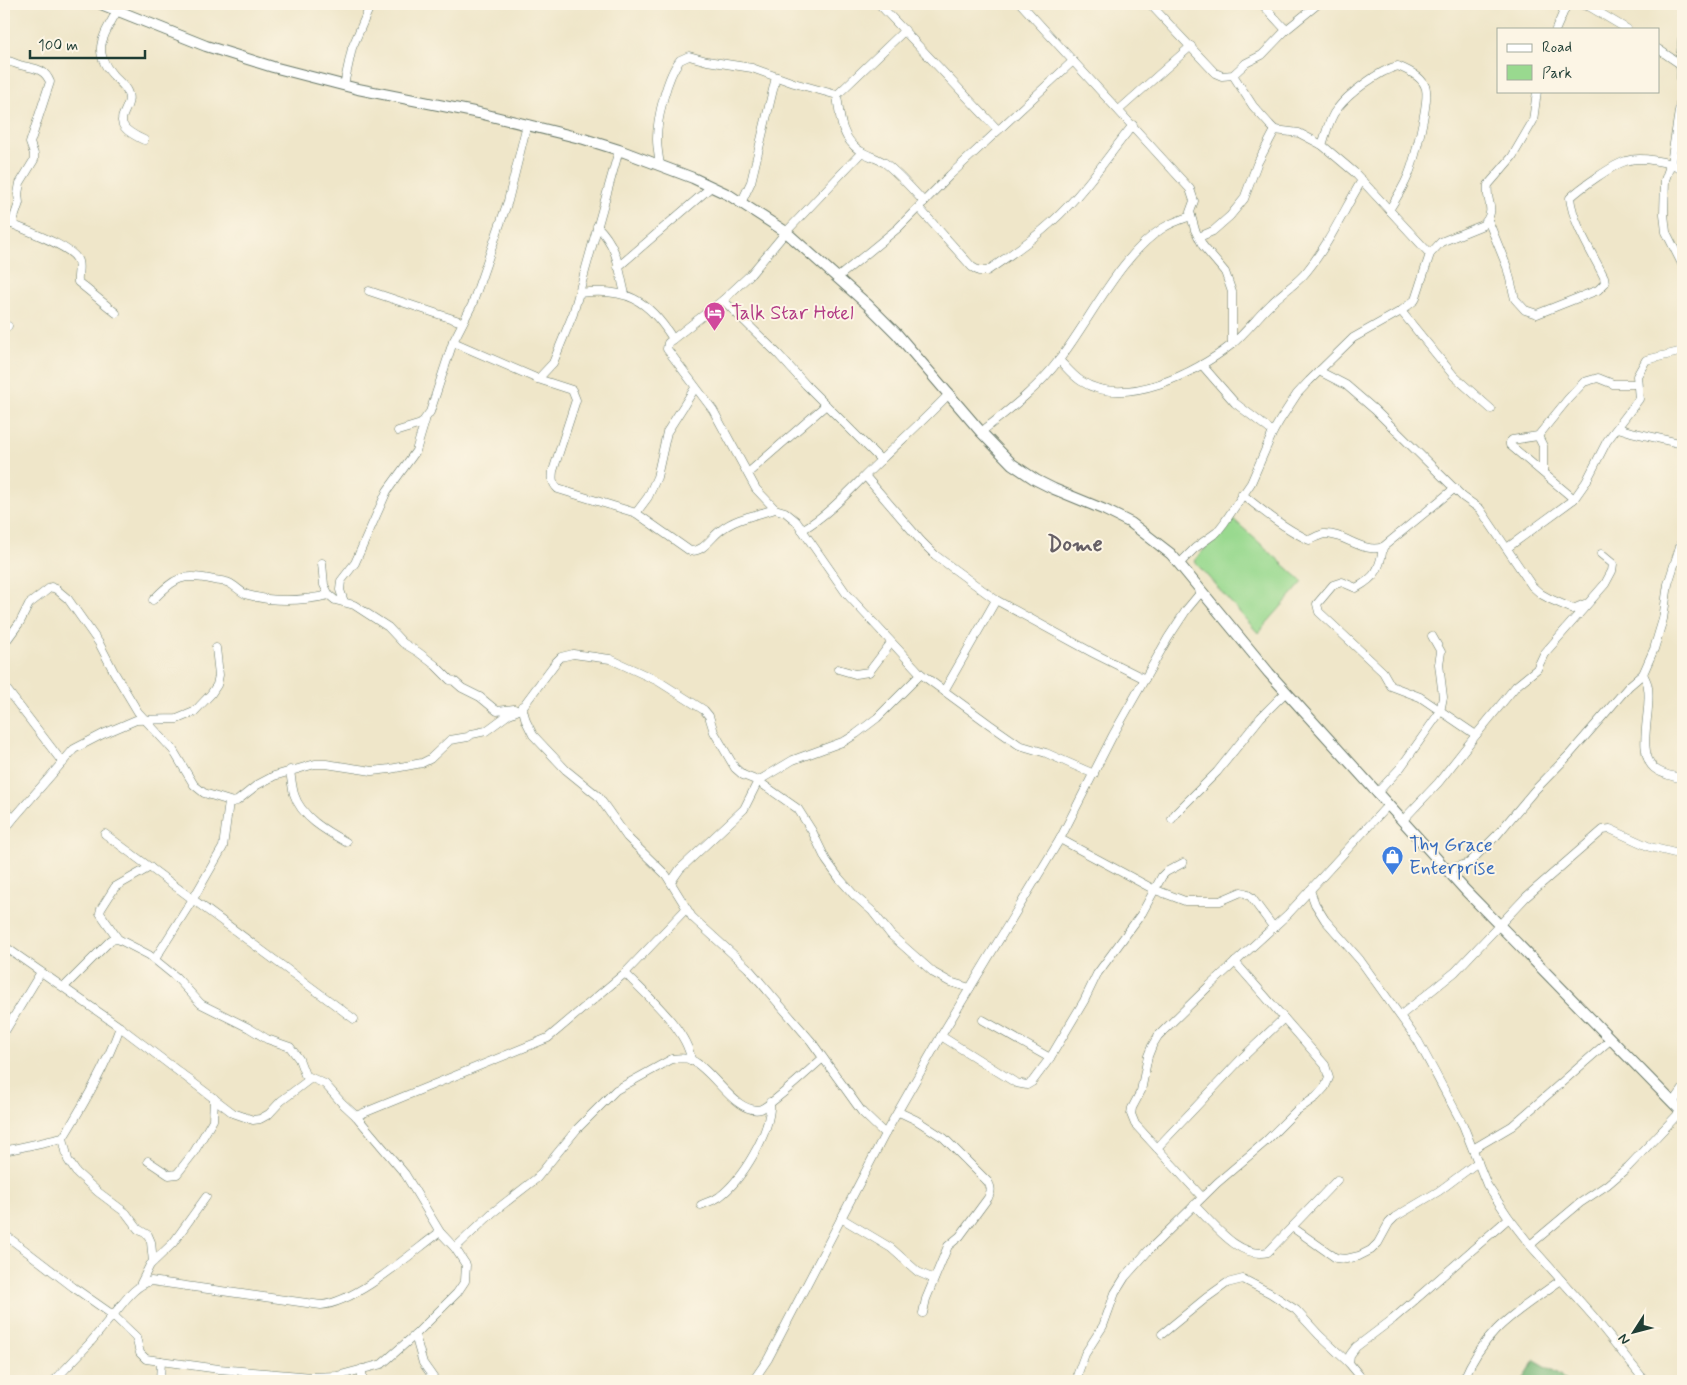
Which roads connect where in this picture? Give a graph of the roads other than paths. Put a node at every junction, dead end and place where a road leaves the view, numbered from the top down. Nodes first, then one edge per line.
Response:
1 (101, 4) edge
2 (371, 4) edge
3 (879, 4) edge
4 (1021, 4) edge
5 (1150, 4) edge
6 (1262, 4) edge
7 (1318, 4) edge
8 (1567, 4) edge
9 (1580, 4) edge
10 (117, 12) junction
11 (1556, 28) edge
12 (1625, 28) edge
13 (905, 30) junction
14 (1286, 30) junction
15 (1683, 31) edge
16 (1191, 46) junction
17 (1660, 50) edge
18 (4, 60) edge
19 (1073, 61) junction
20 (1680, 64) junction
21 (1233, 75) junction
22 (776, 77) junction
23 (344, 85) junction
24 (1536, 92) edge
25 (1683, 92) edge
26 (837, 95) junction
27 (1119, 110) junction
28 (527, 124) junction
29 (1133, 125) junction
30 (998, 130) junction
31 (1275, 130) junction
32 (144, 140) dead end
33 (1322, 145) junction
34 (618, 150) junction
35 (862, 152) junction
36 (1671, 163) junction
37 (660, 166) junction
38 (1683, 169) edge
39 (1362, 180) junction
40 (711, 187) junction
41 (741, 203) junction
42 (921, 205) junction
43 (1389, 210) junction
44 (1191, 216) junction
45 (1488, 220) junction
46 (4, 224) edge
47 (12, 224) junction
48 (597, 226) junction
49 (786, 232) junction
50 (1199, 238) junction
51 (1430, 254) junction
52 (1683, 266) edge
53 (618, 267) junction
54 (837, 278) junction
55 (369, 291) dead end
56 (579, 293) junction
57 (625, 294) junction
58 (723, 300) junction
59 (1402, 312) junction
60 (116, 313) dead end
61 (462, 322) junction
62 (673, 339) junction
63 (454, 342) junction
64 (1232, 344) junction
65 (1683, 351) edge
66 (1059, 360) junction
67 (1202, 365) junction
68 (1319, 371) junction
69 (538, 379) junction
70 (1637, 384) junction
71 (696, 388) junction
72 (949, 394) junction
73 (826, 405) junction
74 (1492, 409) dead end
75 (425, 420) junction
76 (1618, 428) junction
77 (398, 430) dead end
78 (981, 432) junction
79 (1273, 432) junction
80 (1538, 436) junction
81 (1683, 444) edge
82 (881, 460) junction
83 (1543, 472) junction
84 (748, 473) junction
85 (866, 477) junction
86 (1455, 488) junction
87 (1242, 494) junction
88 (1574, 499) junction
89 (776, 509) junction
90 (636, 513) junction
91 (802, 530) junction
92 (1683, 537) edge
93 (1383, 547) junction
94 (1507, 548) junction
95 (1601, 554) dead end
96 (322, 563) dead end
97 (1180, 563) junction
98 (1202, 591) junction
99 (329, 596) junction
100 (153, 600) dead end
101 (996, 600) junction
102 (344, 602) junction
103 (1587, 603) junction
104 (1432, 636) dead end
105 (890, 642) junction
106 (4, 644) edge
107 (216, 648) dead end
108 (838, 669) dead end
109 (921, 674) junction
110 (1643, 674) junction
111 (1145, 679) junction
112 (4, 686) edge
113 (944, 691) junction
114 (1286, 692) junction
115 (522, 707) junction
116 (1440, 712) junction
117 (145, 719) junction
118 (1476, 735) junction
119 (63, 763) junction
120 (290, 770) junction
121 (1094, 774) junction
122 (1683, 779) edge
123 (758, 781) junction
124 (1377, 793) junction
125 (229, 802) junction
126 (1388, 805) junction
127 (4, 808) edge
128 (13, 819) junction
129 (1172, 819) dead end
130 (1402, 821) junction
131 (4, 831) edge
132 (105, 834) dead end
133 (1060, 839) junction
134 (346, 842) dead end
135 (1683, 855) edge
136 (1183, 863) dead end
137 (150, 867) junction
138 (1447, 870) junction
139 (671, 882) junction
140 (1153, 889) junction
141 (1310, 890) junction
142 (193, 899) junction
143 (686, 909) junction
144 (1498, 925) junction
145 (1274, 928) junction
146 (118, 939) junction
147 (4, 946) edge
148 (155, 960) junction
149 (1235, 962) junction
150 (41, 972) junction
151 (626, 973) junction
152 (64, 987) junction
153 (970, 988) junction
154 (1401, 1015) junction
155 (1284, 1018) junction
156 (354, 1019) dead end
157 (982, 1020) dead end
158 (120, 1027) junction
159 (4, 1033) edge
160 (942, 1036) junction
161 (1610, 1040) junction
162 (823, 1058) junction
163 (1050, 1058) junction
164 (691, 1060) junction
165 (310, 1079) junction
166 (1683, 1089) edge
167 (214, 1098) junction
168 (770, 1102) junction
169 (1673, 1103) junction
170 (899, 1112) junction
171 (1682, 1112) edge
172 (356, 1116) junction
173 (885, 1134) junction
174 (63, 1138) junction
175 (1157, 1148) junction
176 (1472, 1149) junction
177 (4, 1151) edge
178 (148, 1161) dead end
179 (1478, 1162) junction
180 (1337, 1180) dead end
181 (206, 1197) dead end
182 (1202, 1197) junction
183 (701, 1205) dead end
184 (1194, 1205) junction
185 (841, 1218) junction
186 (1509, 1218) junction
187 (1292, 1227) junction
188 (440, 1232) junction
189 (4, 1234) edge
190 (1530, 1246) junction
191 (455, 1248) junction
192 (153, 1262) junction
193 (934, 1280) junction
194 (1561, 1280) junction
195 (140, 1285) junction
196 (923, 1313) dead end
197 (113, 1315) junction
198 (1162, 1334) dead end
199 (415, 1336) junction
200 (161, 1361) junction
201 (1349, 1363) junction
202 (362, 1369) junction
203 (435, 1380) edge
204 (54, 1381) edge
205 (160, 1381) edge
206 (362, 1381) edge
207 (753, 1381) edge
208 (1079, 1381) edge
209 (1364, 1381) edge
210 (1463, 1381) edge
211 (1645, 1381) edge

1 - 10 street
2 - 23 street
3 - 13 street
4 - 19 street
5 - 16 street
6 - 14 street
7 - 14 street
8 - 11 street
9 - 12 street
10 - 23 street
10 - 32 street
13 - 26 street
13 - 30 street
14 - 21 street
15 - 20 street
16 - 21 street
16 - 27 street
17 - 20 street
18 - 47 street
19 - 27 street
19 - 30 street
20 - 25 street
21 - 31 street
22 - 26 street
22 - 37 street
22 - 41 street
23 - 28 street
24 - 45 street
25 - 36 street
26 - 35 street
27 - 29 street
28 - 34 street
28 - 61 street
29 - 42 street
29 - 44 street
30 - 42 street
31 - 33 street
31 - 50 street
33 - 39 street
33 - 43 street
34 - 37 street
34 - 48 street
35 - 42 street
35 - 49 street
36 - 38 street
36 - 45 street
36 - 52 street
37 - 40 street
39 - 43 street
39 - 64 street
40 - 41 street
40 - 53 street
41 - 49 street
42 - 54 street
43 - 51 street
44 - 50 street
44 - 66 street
45 - 51 street
46 - 47 street
47 - 60 street
48 - 53 street
48 - 56 street
49 - 54 street
49 - 58 street
50 - 64 street
51 - 59 street
53 - 57 street
54 - 72 street
55 - 61 street
56 - 57 street
56 - 69 street
57 - 62 street
58 - 62 street
58 - 73 street
59 - 68 street
59 - 74 street
61 - 63 street
62 - 71 street
63 - 69 street
63 - 75 street
64 - 67 street
65 - 70 street
66 - 67 street
66 - 78 street
67 - 79 street
68 - 79 street
68 - 86 street
69 - 90 street
70 - 76 street
70 - 80 street
71 - 84 street
71 - 90 street
72 - 78 street
72 - 82 street
73 - 82 street
73 - 84 street
75 - 77 street
75 - 102 street
76 - 81 street
76 - 88 street
78 - 97 street
79 - 87 street
80 - 83 street
80 - 83 street
82 - 85 street
83 - 88 street
84 - 89 street
85 - 91 street
85 - 101 street
86 - 93 street
86 - 94 street
87 - 93 street
87 - 97 street
88 - 94 street
89 - 90 street
89 - 91 street
91 - 105 street
92 - 110 street
93 - 116 street
94 - 103 street
95 - 103 street
96 - 99 street
97 - 98 street
98 - 111 street
98 - 114 street
99 - 100 street
99 - 102 street
101 - 111 street
101 - 113 street
102 - 115 street
103 - 118 street
104 - 116 street
105 - 108 street
105 - 109 street
106 - 117 street
107 - 117 street
109 - 113 street
109 - 123 street
110 - 122 street
110 - 138 street
111 - 121 street
112 - 119 street
113 - 121 street
114 - 124 street
114 - 129 street
115 - 120 street
115 - 123 street
115 - 139 street
116 - 118 street
116 - 124 street
117 - 119 street
117 - 125 street
118 - 130 street
119 - 128 street
120 - 125 street
120 - 134 street
121 - 133 street
123 - 139 street
123 - 153 street
124 - 126 street
125 - 142 street
126 - 130 street
126 - 141 street
127 - 128 street
128 - 131 street
130 - 138 street
132 - 137 street
133 - 140 street
133 - 153 street
135 - 144 street
136 - 140 street
137 - 142 street
137 - 146 street
138 - 144 street
139 - 143 street
140 - 145 street
140 - 163 street
141 - 145 street
141 - 154 street
142 - 148 street
142 - 156 street
143 - 151 street
143 - 162 street
144 - 154 street
144 - 161 street
145 - 149 street
146 - 148 street
146 - 152 street
147 - 150 street
148 - 165 street
149 - 155 street
149 - 175 street
150 - 152 street
150 - 159 street
151 - 164 street
151 - 172 street
152 - 158 street
153 - 160 street
154 - 176 street
155 - 175 street
155 - 182 street
157 - 163 street
158 - 167 street
158 - 174 street
160 - 163 street
160 - 170 street
161 - 169 street
161 - 176 street
162 - 168 street
162 - 173 street
164 - 168 street
164 - 191 street
165 - 167 street
165 - 172 street
166 - 169 street
167 - 178 street
168 - 183 street
169 - 171 street
170 - 173 street
170 - 193 street
171 - 190 street
172 - 188 street
173 - 185 street
174 - 177 street
174 - 192 street
175 - 182 street
176 - 179 street
179 - 186 street
179 - 187 street
180 - 187 street
181 - 192 street
182 - 184 street
184 - 187 street
184 - 208 street
185 - 193 street
185 - 207 street
186 - 190 street
186 - 201 street
188 - 191 street
188 - 195 street
189 - 197 street
190 - 194 street
191 - 199 street
192 - 195 street
193 - 196 street
194 - 210 street
194 - 211 street
195 - 197 street
197 - 200 street
197 - 204 street
198 - 201 street
199 - 202 street
199 - 203 street
200 - 202 street
200 - 205 street
201 - 209 street
202 - 206 street

